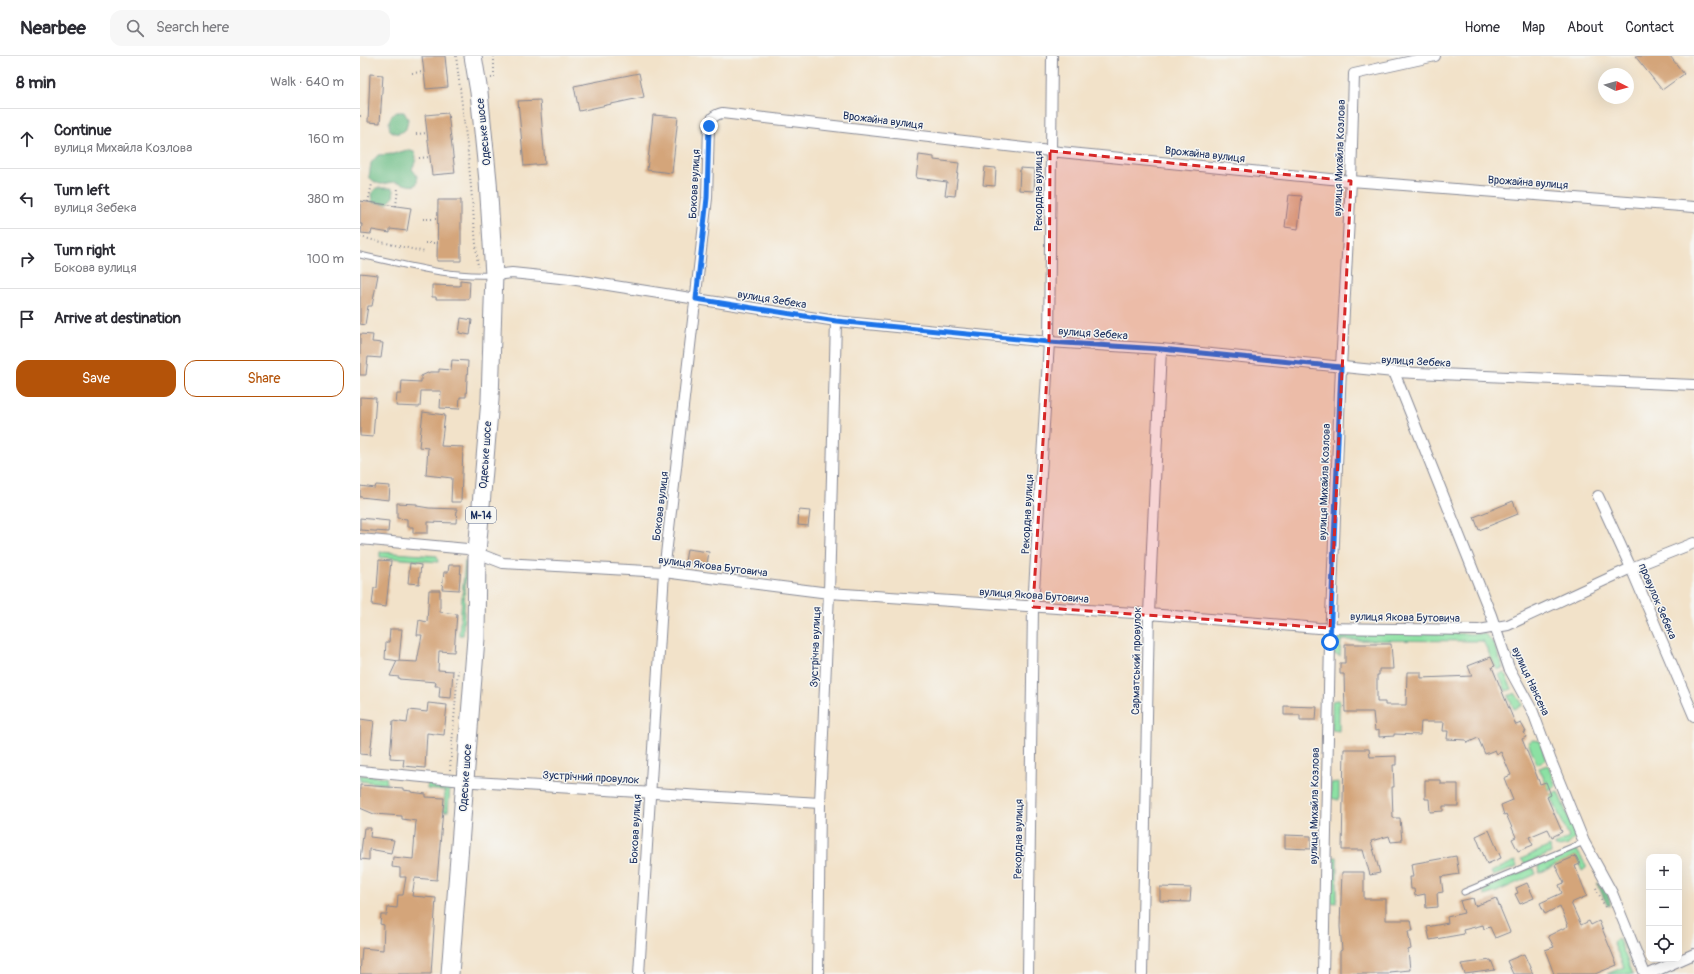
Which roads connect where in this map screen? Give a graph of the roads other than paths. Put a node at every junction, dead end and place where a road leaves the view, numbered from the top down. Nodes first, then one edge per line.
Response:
1 (473, 56) edge
2 (1052, 56) edge
3 (1435, 56) edge
4 (715, 115) joint
5 (1050, 151) junction
6 (1351, 181) junction
7 (1694, 207) edge
8 (360, 255) edge
9 (486, 275) junction
10 (696, 299) junction
11 (836, 321) junction
12 (1049, 342) junction
13 (1161, 349) junction
14 (1341, 367) junction
15 (1394, 372) junction
16 (1694, 385) edge
17 (1598, 496) dead end
18 (360, 539) edge
19 (1694, 543) edge
20 (477, 552) junction
21 (1631, 568) junction
22 (664, 572) junction
23 (829, 593) junction
24 (1033, 607) junction
25 (1148, 614) junction
26 (1495, 627) junction
27 (1330, 628) junction
28 (1694, 716) edge
29 (360, 771) edge
30 (458, 781) junction
31 (649, 792) junction
32 (820, 803) junction
33 (1584, 842) junction
34 (1464, 892) dead end
35 (1694, 954) edge
36 (450, 974) edge
37 (639, 974) edge
38 (818, 974) edge
39 (1028, 974) edge
40 (1142, 974) edge
41 (1323, 974) edge
42 (1645, 974) edge
43 (1649, 974) edge

1 - 9 highway, Одеське шосе / М-14
2 - 5 street, Рекордна вулиця
3 - 6 street, вулиця Михайла Козлова
4 - 5 street, Врожайна вулиця
4 - 10 street, Бокова вулиця
5 - 6 street, Врожайна вулиця
5 - 12 street, Рекордна вулиця
6 - 7 street, Врожайна вулиця
6 - 14 street, вулиця Михайла Козлова
8 - 9 lane
9 - 10 street, вулиця Зебека
9 - 20 highway, Одеське шосе / М-14
10 - 11 street, вулиця Зебека
10 - 22 street, Бокова вулиця
11 - 12 street, вулиця Зебека
11 - 23 street, Зустрічна вулиця
12 - 13 street, вулиця Зебека
12 - 24 street, Рекордна вулиця
13 - 14 street, вулиця Зебека
13 - 25 street, Сарматський провулок
14 - 15 street, вулиця Зебека
14 - 27 street, вулиця Михайла Козлова
15 - 16 street, вулиця Зебека
15 - 26 street, вулиця Нансена
17 - 21 street, провулок Зебека
18 - 20 street, вулиця Якова Бутовича
19 - 21 street, вулиця Якова Бутовича
20 - 22 street, вулиця Якова Бутовича
20 - 30 highway, Одеське шосе / М-14
21 - 26 street, вулиця Якова Бутовича
21 - 28 street, провулок Зебека
22 - 23 street, вулиця Якова Бутовича
22 - 31 street, Бокова вулиця
23 - 24 street, вулиця Якова Бутовича
23 - 32 street, Зустрічна вулиця
24 - 25 street, вулиця Якова Бутовича
24 - 39 street, Рекордна вулиця
25 - 27 street, вулиця Якова Бутовича
25 - 40 street, Сарматський провулок
26 - 27 street, вулиця Якова Бутовича
26 - 33 street, вулиця Нансена
27 - 41 street, вулиця Михайла Козлова
29 - 30 street, Зустрічний провулок
30 - 31 street, Зустрічний провулок
30 - 36 highway, Одеське шосе / М-14
31 - 32 street, Зустрічний провулок
31 - 37 street, Бокова вулиця
32 - 38 street, Зустрічна вулиця
33 - 34 lane
33 - 42 street, вулиця Нансена
35 - 43 street

